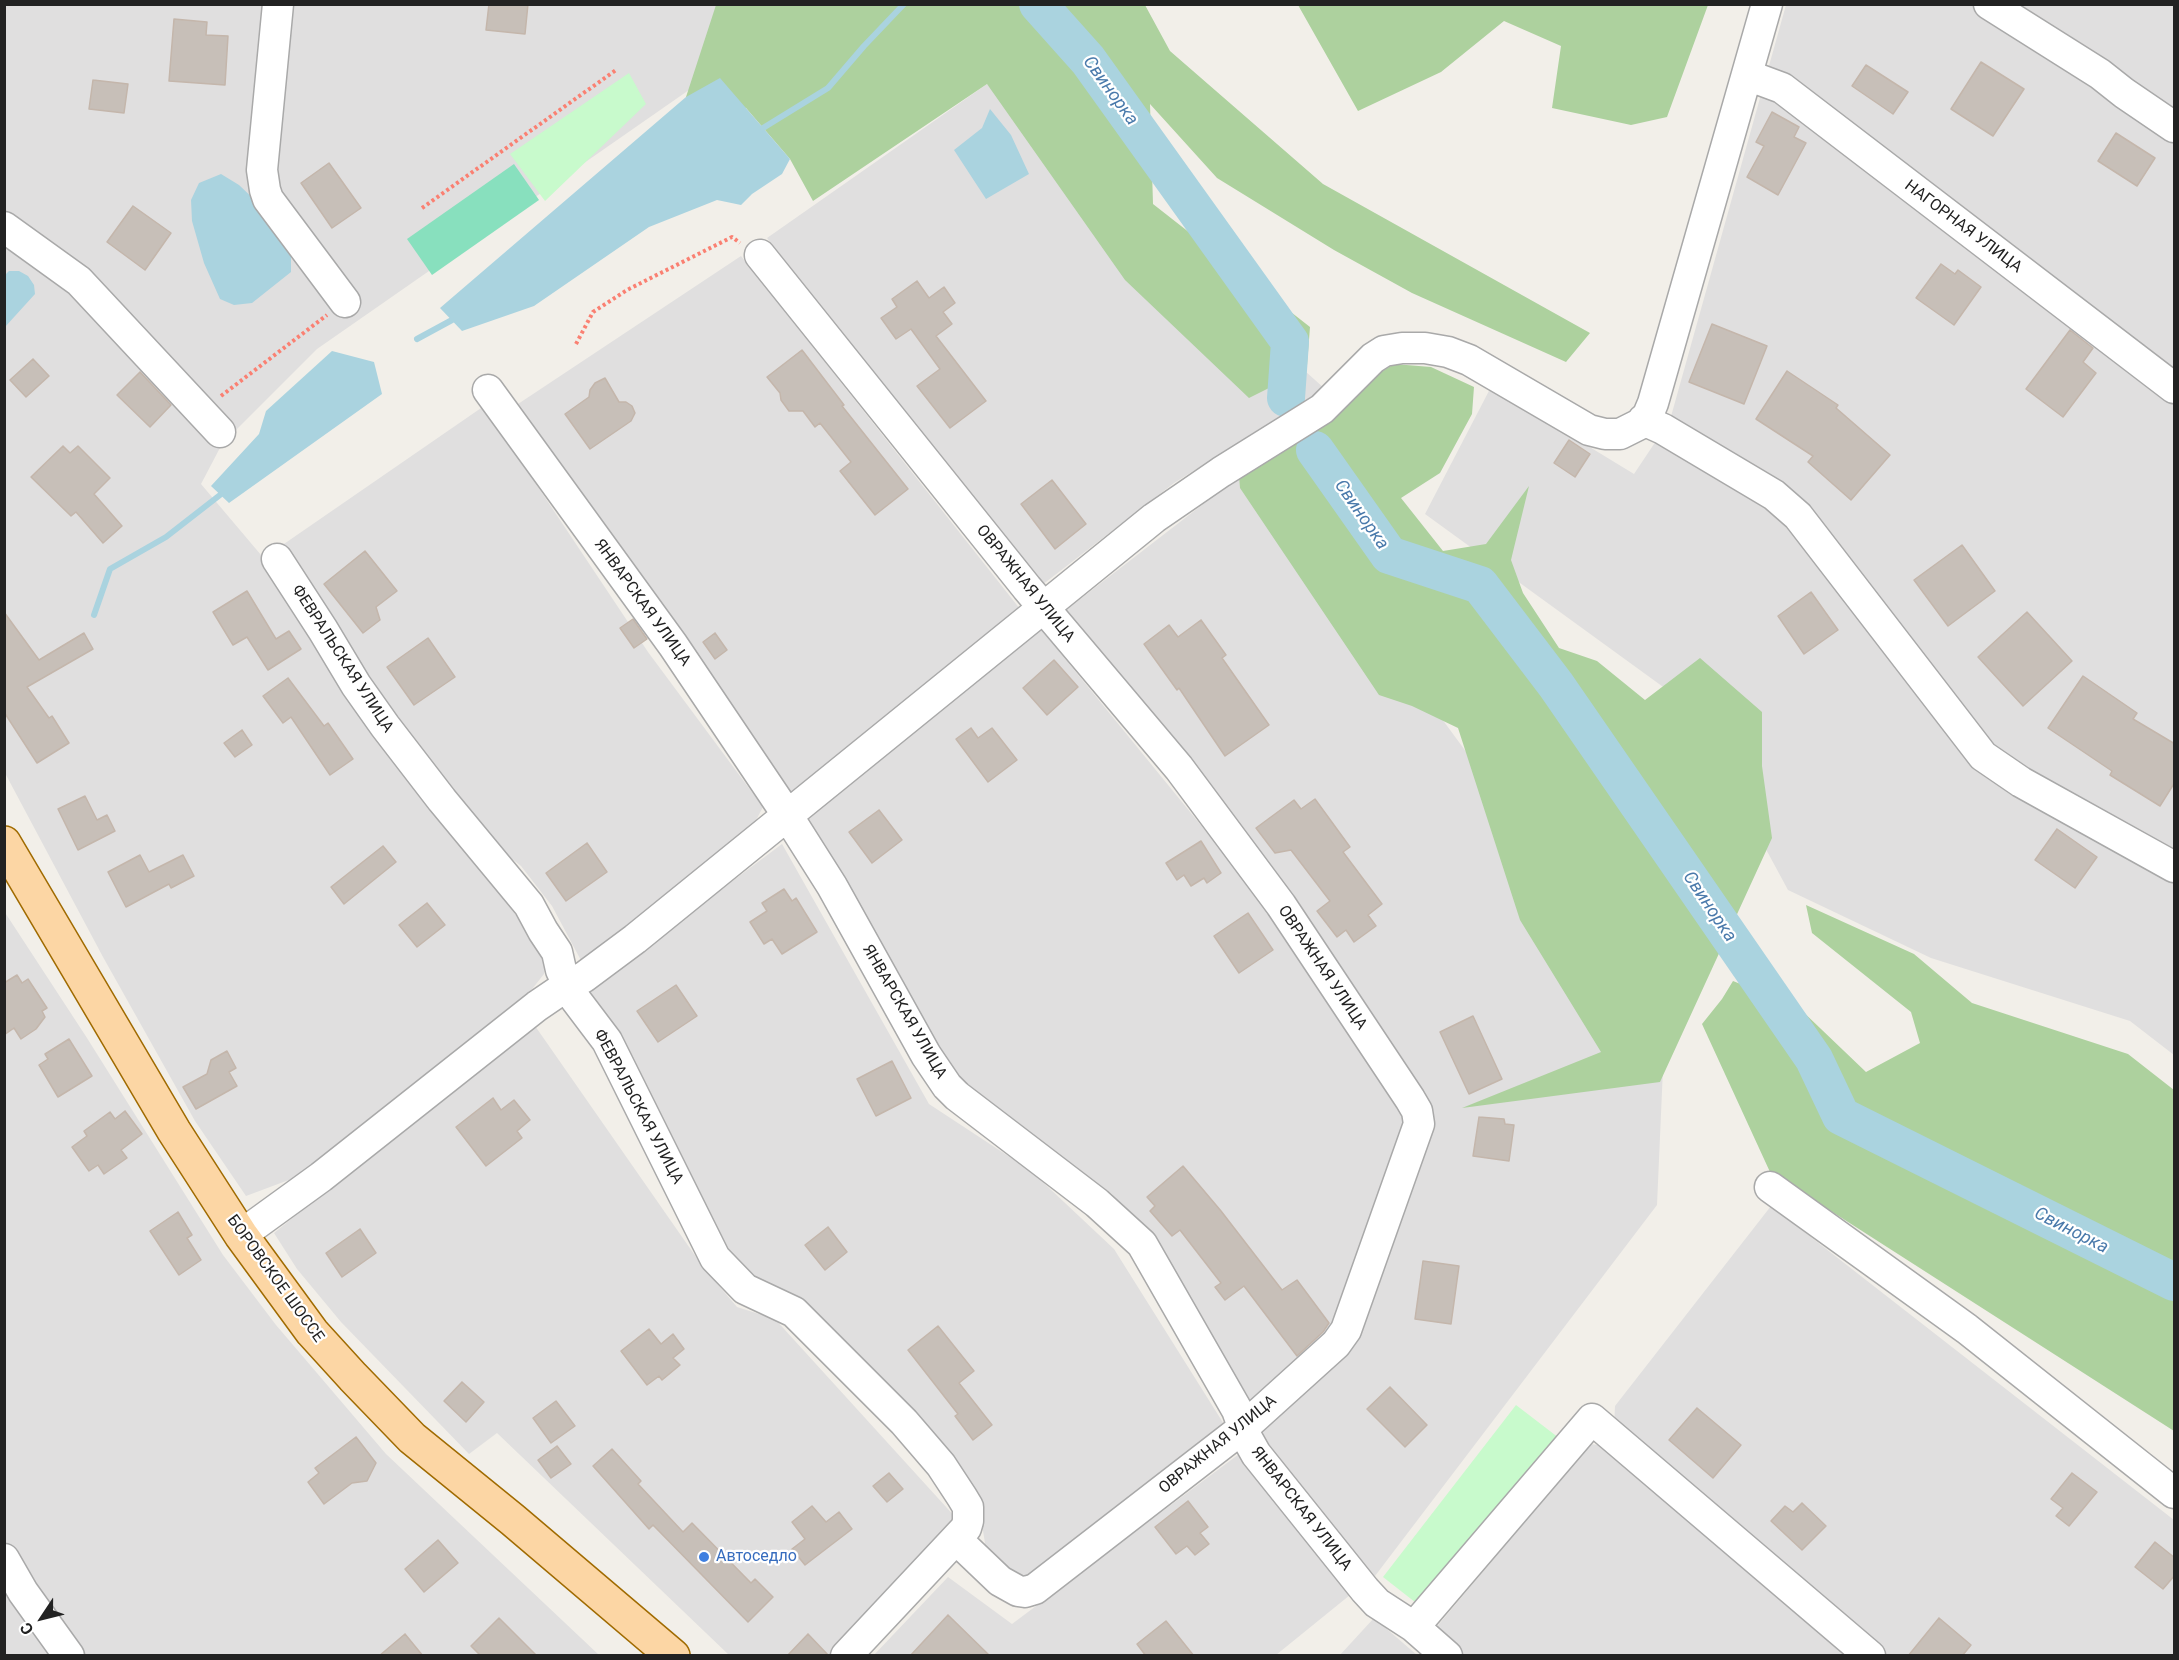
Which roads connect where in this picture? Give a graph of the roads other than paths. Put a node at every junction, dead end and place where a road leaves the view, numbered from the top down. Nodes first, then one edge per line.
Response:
1 (278, 4) edge
2 (1767, 4) edge
3 (1989, 4) edge
4 (1747, 75) junction
5 (2175, 127) edge
6 (4, 226) edge
7 (760, 255) road end
8 (345, 302) road end
9 (2175, 388) edge
10 (488, 390) dead end
11 (1643, 420) junction
12 (211, 422) road end
13 (277, 559) dead end
14 (1044, 608) junction
15 (787, 815) junction
16 (4, 843) edge
17 (2175, 867) edge
18 (568, 986) junction
19 (1770, 1187) dead end
20 (241, 1235) junction
21 (1243, 1428) junction
22 (2175, 1493) edge
23 (961, 1534) junction
24 (4, 1558) edge
25 (14, 1597) edge
26 (1414, 1627) junction
27 (69, 1656) edge
28 (673, 1656) edge
29 (846, 1656) edge
30 (1447, 1656) edge
31 (1870, 1656) edge

1 - 8 street
2 - 4 street
3 - 5 street
4 - 9 street, НАГОРНАЯ УЛИЦА
4 - 11 street
6 - 12 street
7 - 14 street, ОВРАЖНАЯ УЛИЦА
10 - 15 street, ЯНВАРСКАЯ УЛИЦА
11 - 14 street
11 - 17 street
13 - 18 street, ФЕВРАЛЬСКАЯ УЛИЦА
14 - 15 street
14 - 21 street, ОВРАЖНАЯ УЛИЦА
15 - 18 street
15 - 21 street, ЯНВАРСКАЯ УЛИЦА
16 - 20 main road, БОРОВСКОЕ ШОССЕ
18 - 20 street
18 - 23 street, ФЕВРАЛЬСКАЯ УЛИЦА
19 - 22 street
20 - 28 main road, БОРОВСКОЕ ШОССЕ
21 - 23 street, ОВРАЖНАЯ УЛИЦА
21 - 26 street, ЯНВАРСКАЯ УЛИЦА
23 - 29 street
24 - 25 street
25 - 27 street
26 - 30 street, ЯНВАРСКАЯ УЛИЦА
26 - 31 street

